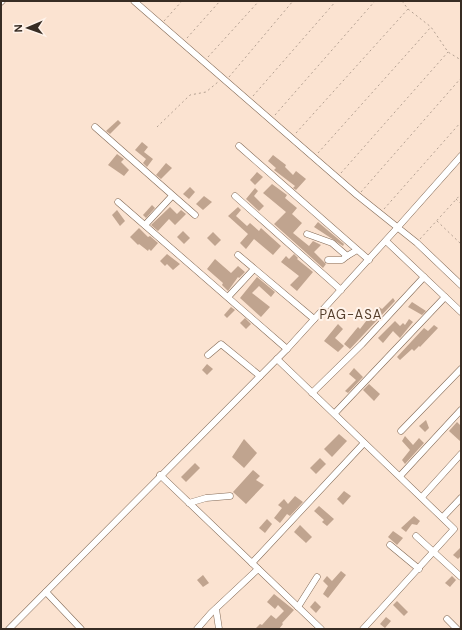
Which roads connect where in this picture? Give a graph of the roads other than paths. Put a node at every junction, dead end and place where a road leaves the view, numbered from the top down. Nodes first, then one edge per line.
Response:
1 (134, 1) edge
2 (95, 127) dead end
3 (239, 146) dead end
4 (461, 156) edge
5 (172, 196) junction
6 (235, 196) dead end
7 (118, 202) dead end
8 (195, 215) dead end
9 (145, 225) junction
10 (398, 228) junction
11 (307, 234) dead end
12 (386, 241) junction
13 (357, 250) junction
14 (238, 254) dead end
15 (347, 256) junction
16 (328, 260) dead end
17 (369, 260) junction
18 (254, 269) junction
19 (424, 277) junction
20 (461, 285) edge
21 (341, 290) junction
22 (228, 297) junction
23 (445, 297) junction
24 (461, 312) edge
25 (314, 319) junction
26 (287, 349) junction
27 (208, 354) dead end
28 (278, 359) junction
29 (461, 368) edge
30 (260, 376) junction
31 (312, 393) junction
32 (461, 410) edge
33 (335, 413) junction
34 (401, 431) dead end
35 (364, 443) junction
36 (461, 454) edge
37 (160, 476) junction
38 (400, 476) junction
39 (230, 496) dead end
40 (422, 497) junction
41 (461, 498) edge
42 (189, 503) junction
43 (443, 518) junction
44 (416, 536) dead end
45 (390, 545) dead end
46 (434, 552) junction
47 (252, 563) junction
48 (419, 568) junction
49 (258, 569) junction
50 (317, 577) dead end
51 (461, 577) edge
52 (46, 592) junction
53 (298, 607) junction
54 (216, 609) junction
55 (447, 619) dead end
56 (9, 629) edge
57 (81, 629) edge
58 (197, 629) edge
59 (219, 629) edge
60 (321, 629) edge
61 (363, 629) edge
62 (457, 629) edge

1 - 10 street
2 - 5 street
3 - 13 street
4 - 10 street
5 - 8 street
5 - 9 street
6 - 21 street
7 - 9 street
9 - 22 street
10 - 12 street
10 - 20 street
11 - 15 street
12 - 17 street
12 - 19 street
13 - 15 street
13 - 17 street
14 - 18 street
15 - 16 street
17 - 21 street
18 - 22 street
18 - 25 street
19 - 23 street
19 - 31 street
21 - 25 street
22 - 26 street
23 - 24 street
23 - 33 street
25 - 26 street
26 - 28 street
27 - 30 street
28 - 30 street
28 - 31 street
29 - 34 street
30 - 37 street
31 - 33 street
32 - 38 street
33 - 35 street
35 - 38 street
35 - 47 street
36 - 40 street
37 - 42 street
37 - 52 street
38 - 40 street
39 - 42 street
40 - 43 street
41 - 43 street
42 - 47 street
43 - 46 street
44 - 46 street
45 - 48 street
46 - 48 street
46 - 51 street
47 - 49 street
48 - 61 street
49 - 53 street
49 - 54 street
50 - 53 street
52 - 56 street
52 - 57 street
53 - 60 street
54 - 58 street
54 - 59 street
55 - 62 street

